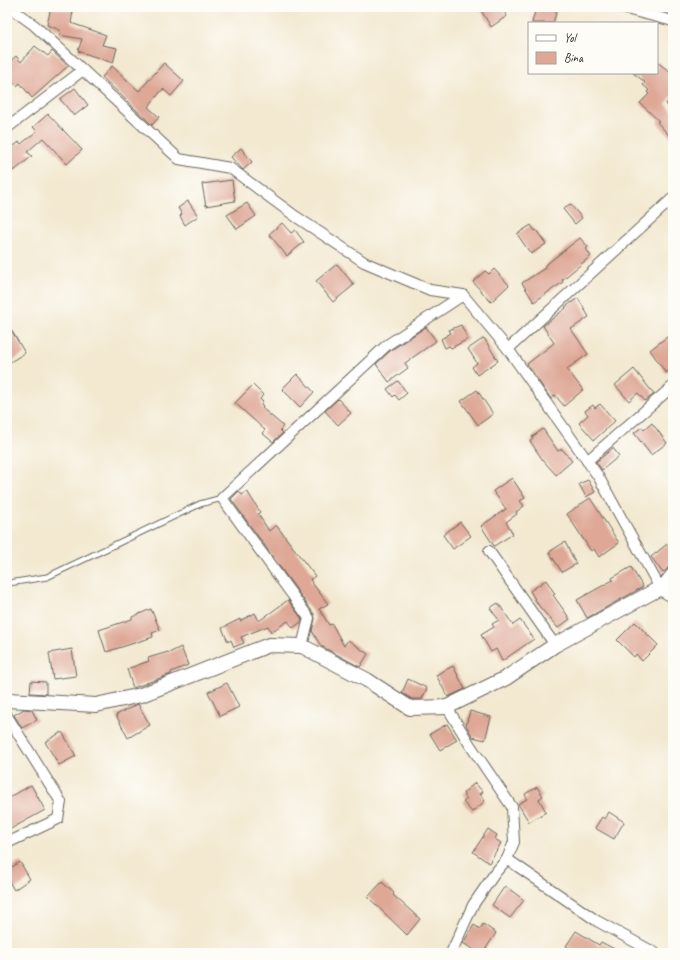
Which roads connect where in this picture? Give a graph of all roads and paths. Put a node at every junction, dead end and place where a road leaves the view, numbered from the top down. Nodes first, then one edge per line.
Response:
1 (10, 7) edge
2 (618, 7) edge
3 (673, 21) edge
4 (83, 70) junction
5 (7, 128) edge
6 (673, 198) edge
7 (463, 295) junction
8 (508, 349) junction
9 (673, 386) edge
10 (587, 461) junction
11 (222, 498) junction
12 (489, 551) dead end
13 (673, 572) edge
14 (9, 583) dead end
15 (660, 588) junction
16 (673, 595) edge
17 (555, 645) junction
18 (302, 646) junction
19 (7, 700) edge
20 (447, 707) junction
21 (7, 716) edge
22 (7, 843) edge
23 (507, 859) junction
24 (451, 953) edge
25 (655, 953) edge

1 - 4 street
2 - 3 street
4 - 5 street
4 - 7 street
6 - 8 street
7 - 8 street
7 - 11 street
8 - 10 street
9 - 10 street
10 - 15 street
11 - 14 lane
11 - 18 street
12 - 17 street
13 - 15 street
15 - 16 street
15 - 17 street
17 - 20 street
18 - 19 street
18 - 20 street
20 - 23 street
21 - 22 street
23 - 24 street
23 - 25 street

